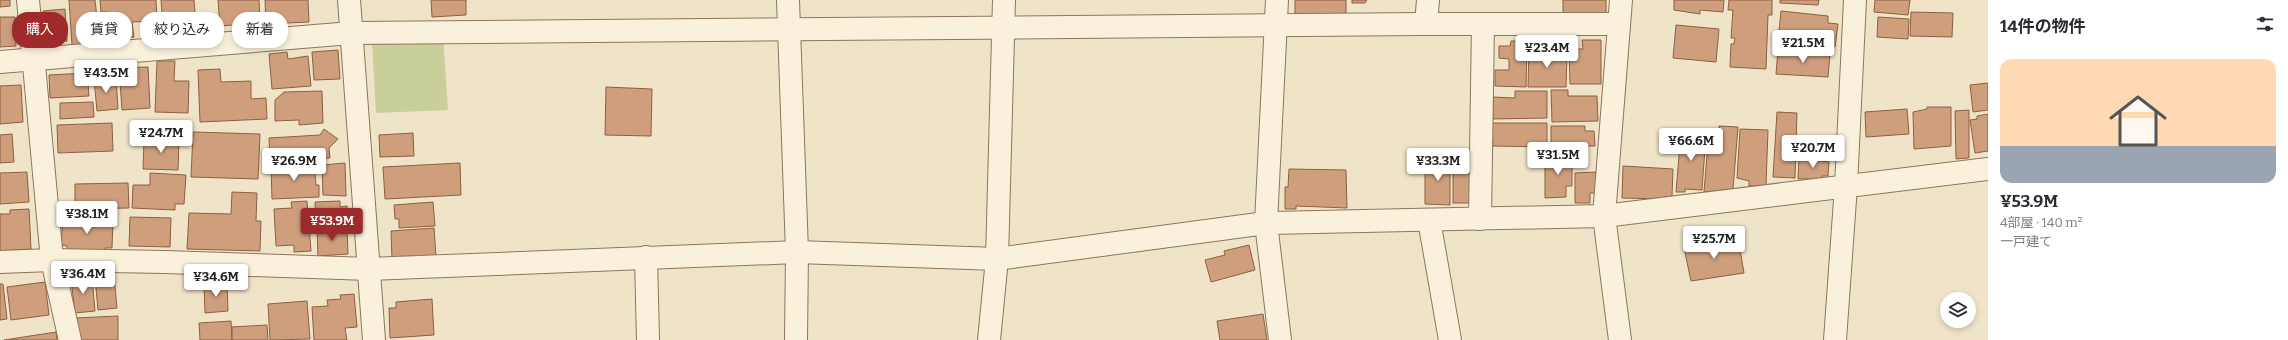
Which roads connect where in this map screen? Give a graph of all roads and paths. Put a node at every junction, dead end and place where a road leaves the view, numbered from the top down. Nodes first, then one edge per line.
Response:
1 (28, 0) edge
2 (349, 0) edge
3 (788, 0) edge
4 (1004, 0) edge
5 (1276, 0) edge
6 (1428, 0) edge
7 (1621, 0) edge
8 (1855, 0) edge
9 (1426, 24) junction
10 (1483, 24) junction
11 (1619, 24) junction
12 (1276, 25) junction
13 (1004, 28) junction
14 (789, 30) junction
15 (351, 33) junction
16 (33, 59) junction
17 (0, 62) edge
18 (1988, 169) edge
19 (1846, 186) junction
20 (1604, 216) junction
21 (1480, 218) junction
22 (1428, 220) junction
23 (1266, 223) junction
24 (797, 252) junction
25 (646, 257) junction
26 (997, 259) junction
27 (52, 260) junction
28 (0, 262) edge
29 (369, 269) junction
30 (70, 340) edge
31 (374, 340) edge
32 (648, 340) edge
33 (796, 340) edge
34 (989, 340) edge
35 (1280, 340) edge
36 (1450, 340) edge
37 (1620, 340) edge
38 (1835, 340) edge

1 - 16 street
2 - 15 street
3 - 14 street
4 - 13 street
5 - 12 street
6 - 9 street
7 - 11 street
8 - 19 street
9 - 10 street
9 - 12 street
10 - 11 street
10 - 21 street
11 - 20 street
12 - 13 street
12 - 23 street
13 - 14 street
13 - 26 street
14 - 15 street
14 - 24 street
15 - 16 street
15 - 29 street
16 - 17 street
16 - 27 street
18 - 19 street
19 - 20 street
19 - 38 street
20 - 21 street
20 - 37 street
21 - 22 street
22 - 23 street
22 - 36 street
23 - 26 street
23 - 35 street
24 - 25 street
24 - 26 street
24 - 33 street
25 - 29 street
25 - 32 street
26 - 34 street
27 - 28 street
27 - 29 street
27 - 30 street
29 - 31 street

